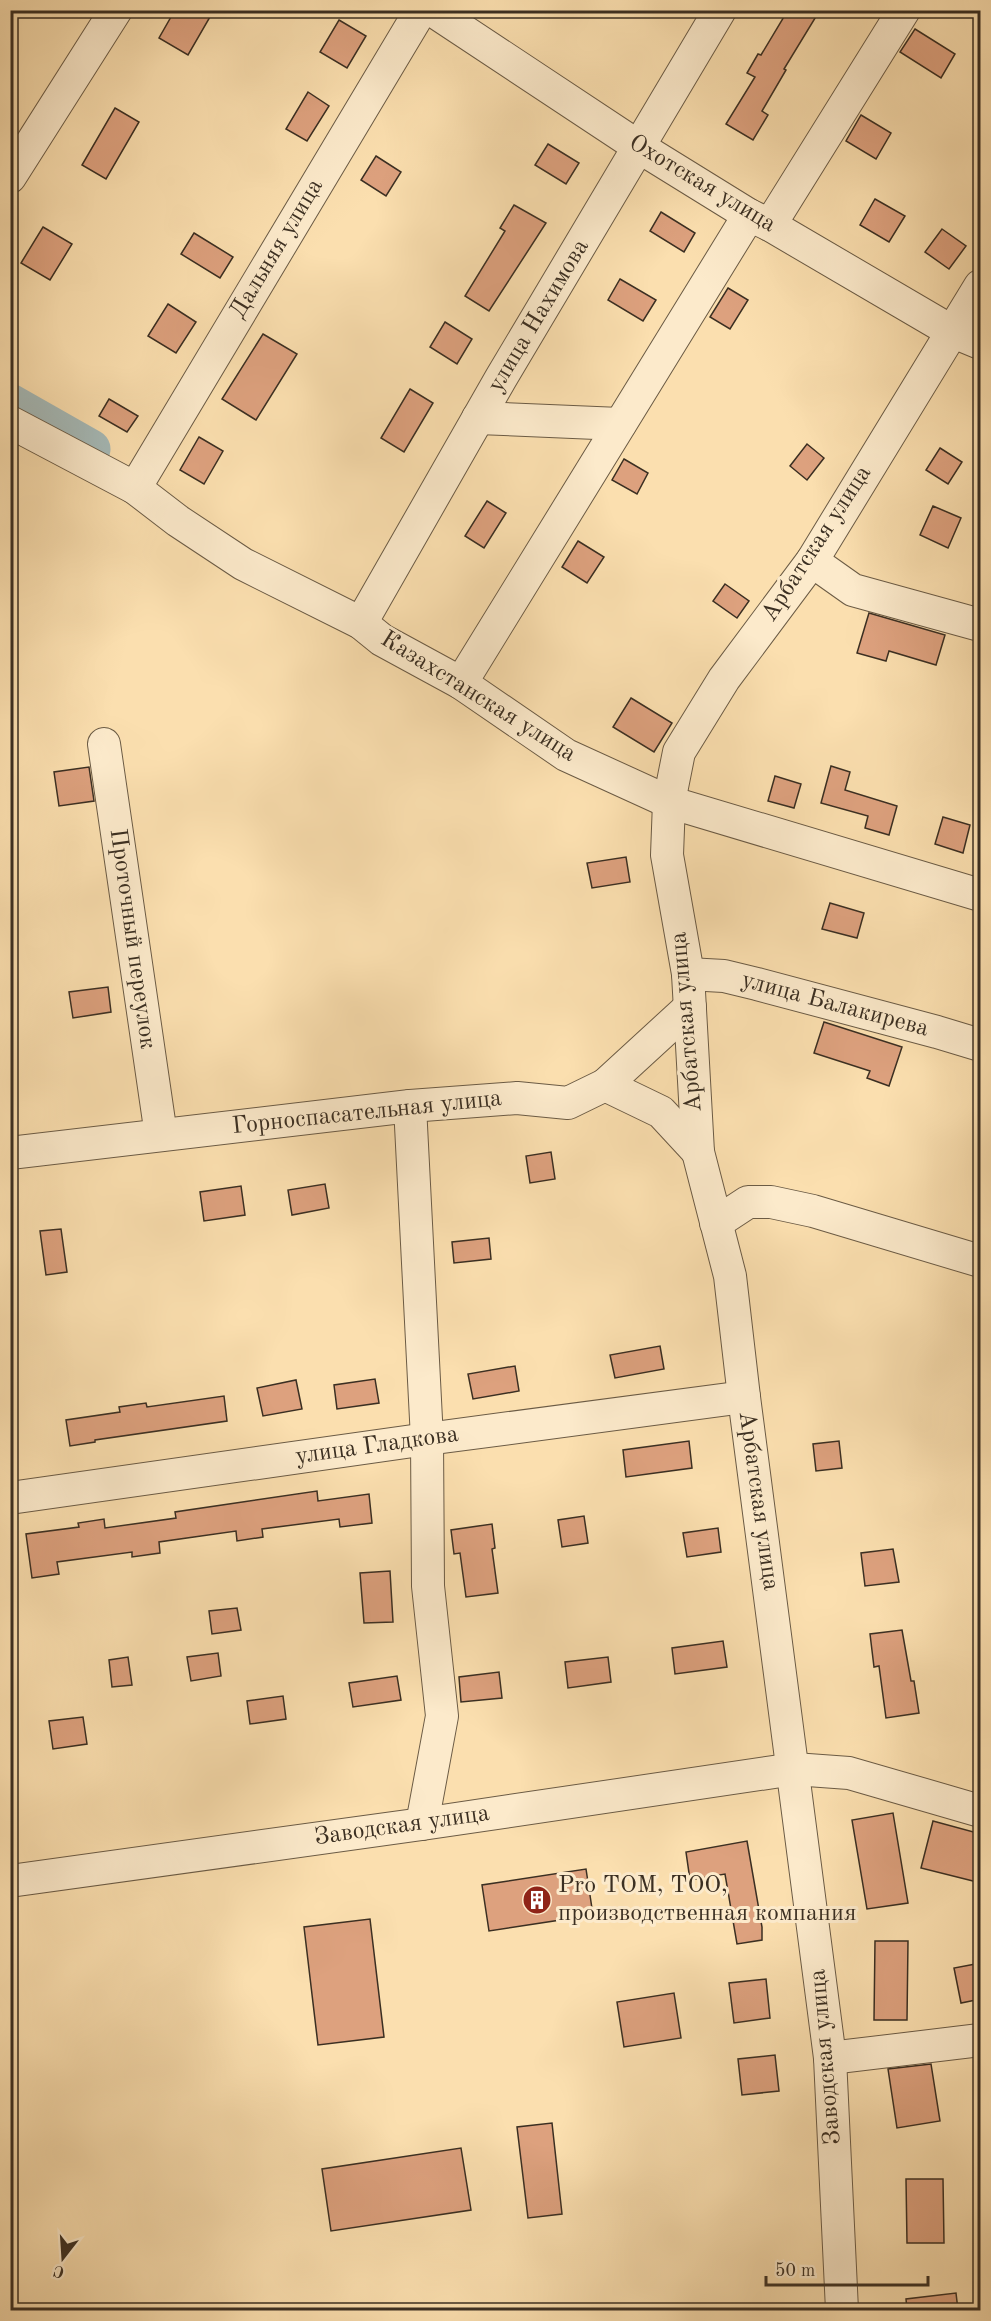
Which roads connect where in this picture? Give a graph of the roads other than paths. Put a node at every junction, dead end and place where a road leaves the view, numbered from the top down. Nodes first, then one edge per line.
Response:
1 (116, 10) edge
2 (421, 10) edge
3 (432, 10) edge
4 (720, 10) edge
5 (904, 10) edge
6 (639, 147) junction
7 (10, 177) edge
8 (759, 220) junction
9 (981, 286) edge
10 (951, 331) junction
11 (981, 343) edge
12 (478, 418) junction
13 (10, 422) edge
14 (620, 424) junction
15 (135, 488) junction
16 (812, 561) junction
17 (361, 623) junction
18 (981, 625) edge
19 (461, 683) junction
20 (104, 744) dead end
21 (669, 802) junction
22 (981, 895) edge
23 (688, 974) junction
24 (690, 1007) junction
25 (981, 1046) edge
26 (605, 1085) junction
27 (410, 1106) junction
28 (161, 1134) junction
29 (698, 1152) junction
30 (10, 1153) edge
31 (716, 1223) junction
32 (981, 1261) edge
33 (744, 1397) junction
34 (427, 1439) junction
35 (10, 1498) edge
36 (794, 1769) junction
37 (981, 1811) edge
38 (422, 1824) junction
39 (10, 1881) edge
40 (981, 2040) edge
41 (830, 2058) junction
42 (842, 2310) edge

1 - 7 street
2 - 15 street, Дальняя улица
3 - 6 street, Охотская улица
4 - 6 street, улица Нахимова
5 - 8 street
6 - 8 street, Охотская улица
6 - 12 street, улица Нахимова
8 - 10 street, Охотская улица
8 - 14 street
9 - 10 street, Арбатская улица
10 - 11 street, Охотская улица
10 - 16 street, Арбатская улица
12 - 14 street
12 - 17 street, улица Нахимова
13 - 15 street, Казахстанская улица
14 - 19 street
15 - 17 street, Казахстанская улица
16 - 18 street
16 - 21 street, Арбатская улица
17 - 19 street, Казахстанская улица
19 - 21 street, Казахстанская улица
20 - 28 street, Проточный переулок
21 - 22 street, Казахстанская улица
21 - 23 street, Арбатская улица
23 - 24 street, Арбатская улица
23 - 25 street, улица Балакирева
24 - 26 street, Горноспасательная улица
24 - 29 street, Арбатская улица
26 - 27 street, Горноспасательная улица
26 - 29 street
27 - 28 street, Горноспасательная улица
27 - 34 street
28 - 30 street, Горноспасательная улица
29 - 31 street, Арбатская улица
31 - 32 street
31 - 33 street, Арбатская улица
33 - 34 street, улица Гладкова
33 - 36 street, Арбатская улица
34 - 35 street, улица Гладкова
34 - 38 street
36 - 37 street, Заводская улица
36 - 38 street, Заводская улица
36 - 41 street, Заводская улица
38 - 39 street, Заводская улица
40 - 41 street
41 - 42 street, Заводская улица

